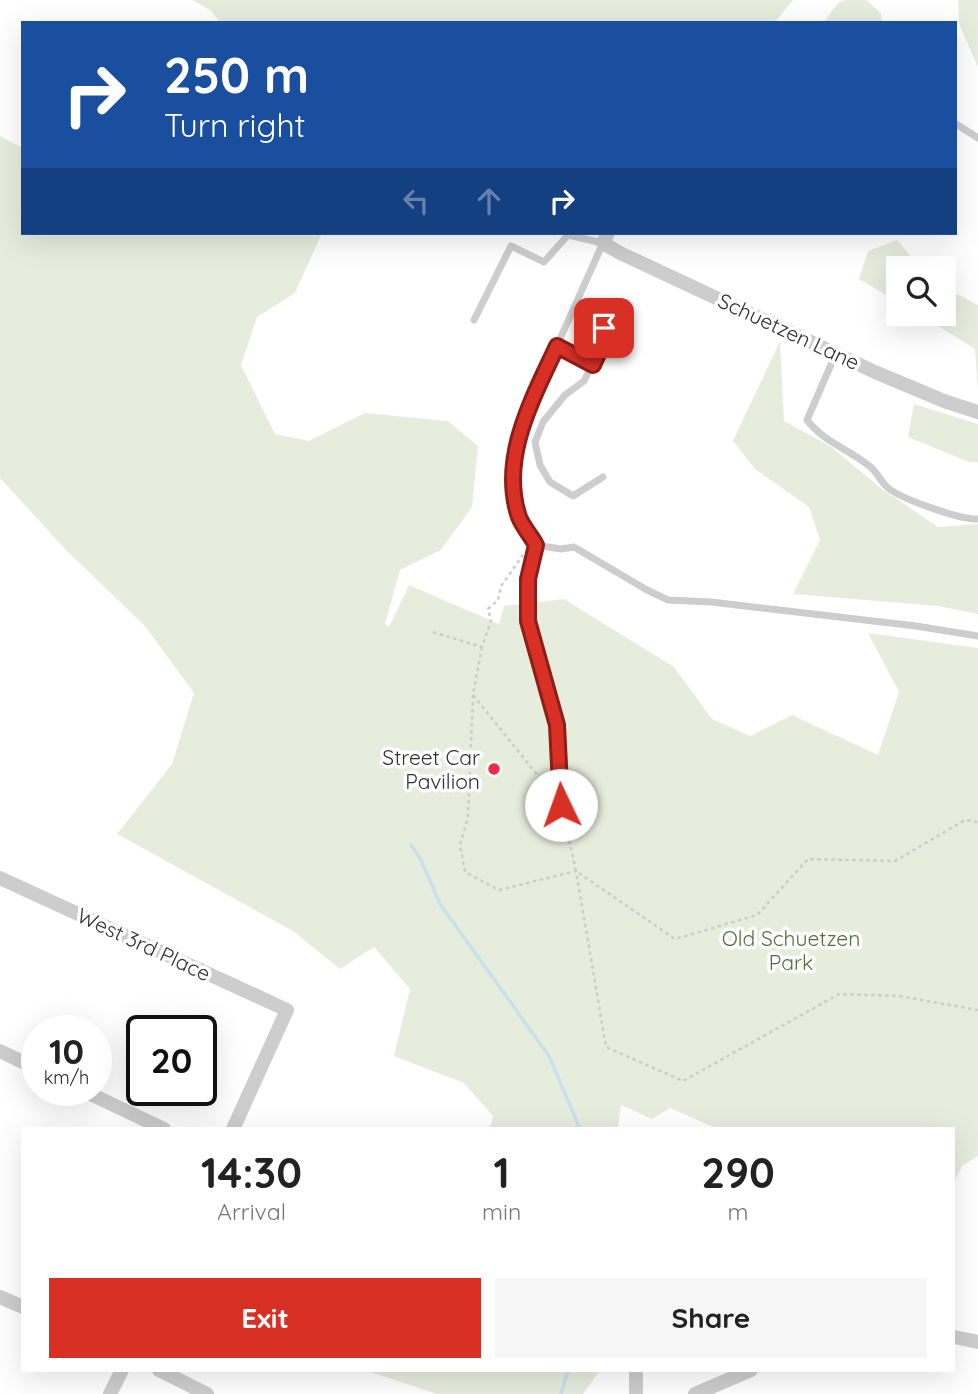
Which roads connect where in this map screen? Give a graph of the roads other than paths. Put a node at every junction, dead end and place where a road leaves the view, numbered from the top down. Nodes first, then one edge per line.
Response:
1 (957, 125) edge
2 (978, 138) edge
3 (605, 238) edge
4 (611, 311) dead end
5 (474, 320) dead end
6 (557, 346) junction
7 (837, 352) junction
8 (593, 365) junction
9 (978, 412) edge
10 (603, 477) dead end
11 (978, 519) edge
12 (535, 543) junction
13 (978, 636) edge
14 (561, 805) road end
15 (0, 878) edge
16 (0, 1051) edge
17 (21, 1061) edge
18 (112, 1104) edge
19 (160, 1127) edge
20 (234, 1127) edge
21 (0, 1297) edge
22 (21, 1306) edge
23 (955, 1338) edge
24 (978, 1342) edge
25 (121, 1372) edge
26 (163, 1372) edge
27 (636, 1372) edge
28 (747, 1372) edge
29 (110, 1394) edge
30 (207, 1394) edge
31 (636, 1394) edge
32 (695, 1394) edge

1 - 2 lane
3 - 5 lane
3 - 6 lane
3 - 7 street, Schuetzen Lane
4 - 8 lane
6 - 8 lane
6 - 12 lane
7 - 9 street, Schuetzen Lane
7 - 11 lane
8 - 10 lane
12 - 13 lane
12 - 14 lane
15 - 20 street, West 3rd Place
16 - 17 street
18 - 19 street
21 - 22 street
23 - 24 street
25 - 29 street
26 - 30 street
27 - 31 street
28 - 32 street

